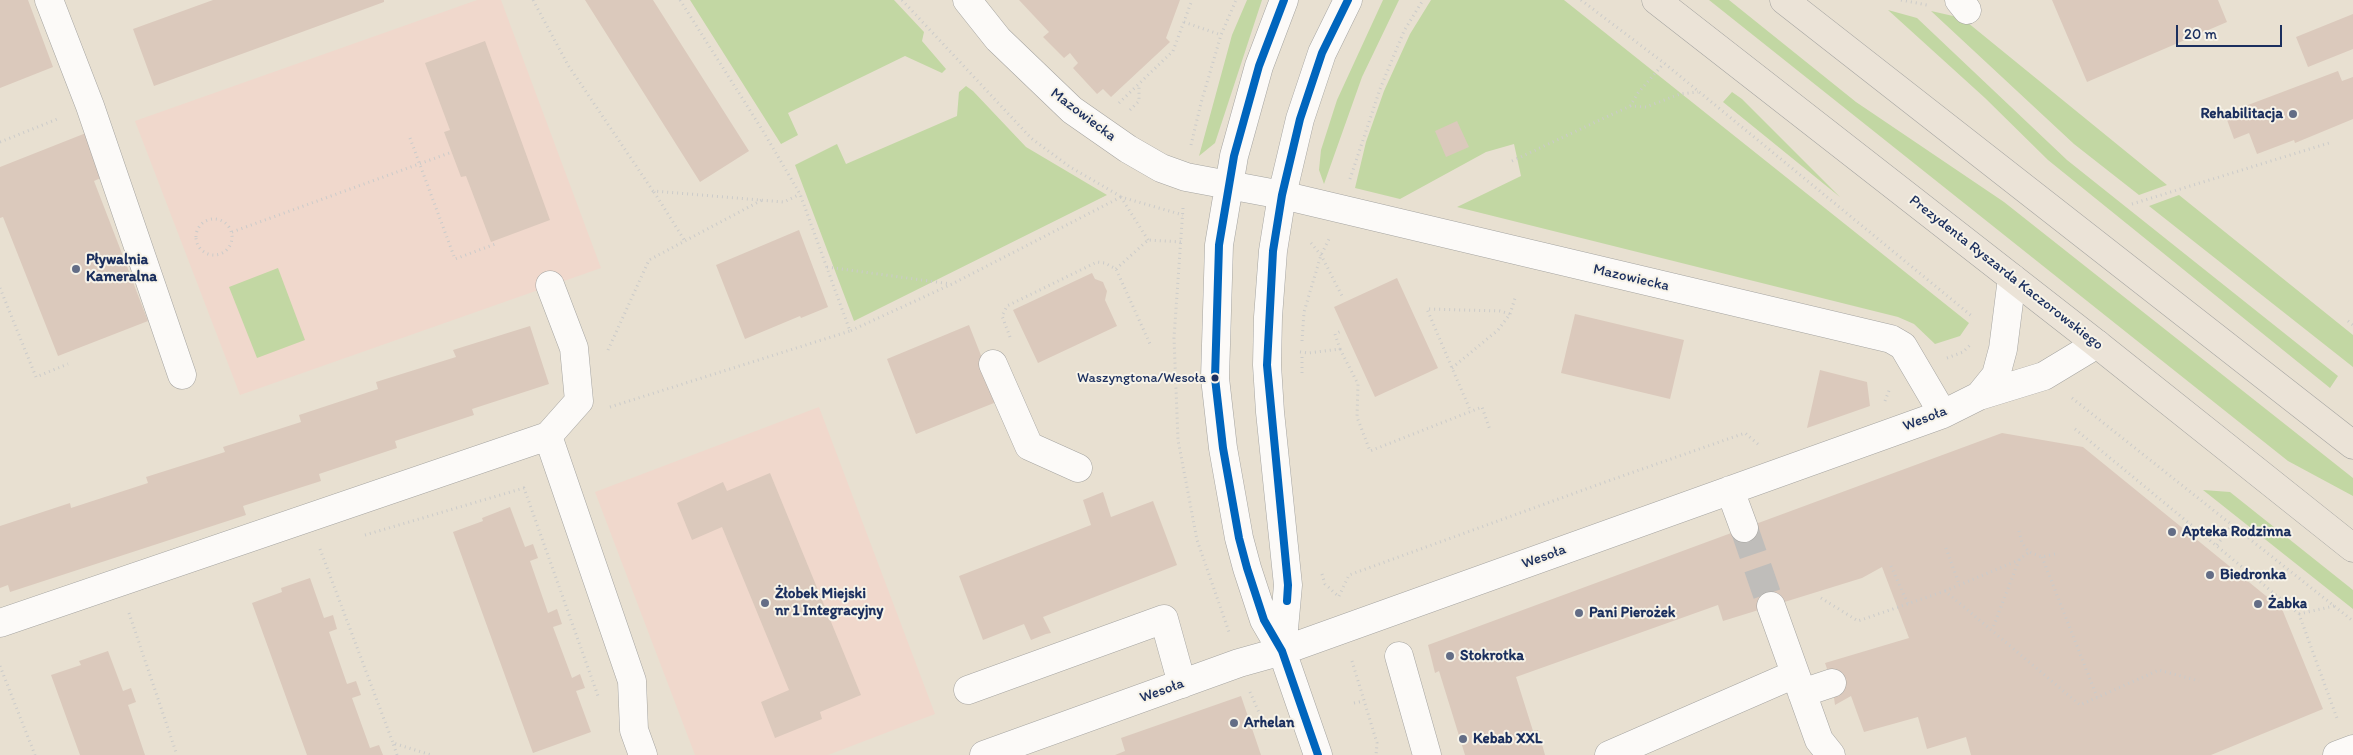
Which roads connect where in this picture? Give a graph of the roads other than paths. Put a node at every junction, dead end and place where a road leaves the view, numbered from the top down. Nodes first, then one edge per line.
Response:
1 (49, 0) edge
2 (967, 0) edge
3 (1284, 0) edge
4 (1348, 0) edge
5 (1656, 0) edge
6 (1784, 0) edge
7 (1228, 187) junction
8 (1282, 195) junction
9 (2012, 278) junction
10 (550, 286) dead end
11 (2097, 344) junction
12 (993, 364) dead end
13 (182, 375) dead end
14 (1979, 396) junction
15 (1943, 414) junction
16 (548, 436) junction
17 (2353, 445) edge
18 (1078, 468) dead end
19 (1730, 490) junction
20 (1744, 528) tunnel mouth
21 (2353, 548) edge
22 (1771, 606) tunnel mouth
23 (0, 623) edge
24 (1282, 651) junction
25 (1399, 656) dead end
26 (1832, 683) dead end
27 (1182, 684) junction
28 (1798, 684) junction
29 (968, 690) dead end
30 (643, 755) edge
31 (984, 755) edge
32 (1318, 755) edge
33 (1427, 755) edge
34 (1609, 755) edge
35 (1831, 755) edge

1 - 13 street
2 - 7 street, Mazowiecka
3 - 7 street
4 - 8 street
5 - 9 main road, Prezydenta Ryszarda Kaczorowskiego
6 - 17 main road
7 - 8 street, Mazowiecka
7 - 24 street
8 - 15 street, Mazowiecka
8 - 24 street
9 - 11 main road, Prezydenta Ryszarda Kaczorowskiego
9 - 14 street
10 - 16 street
11 - 14 street, Wesoła
11 - 21 main road, Prezydenta Ryszarda Kaczorowskiego
12 - 18 street
14 - 15 street, Wesoła
15 - 19 street, Wesoła
16 - 23 street
16 - 30 street
19 - 20 street
19 - 24 street, Wesoła
22 - 28 street
24 - 27 street, Wesoła
24 - 32 street
25 - 33 street
26 - 28 street
27 - 29 street
27 - 31 street, Wesoła
28 - 34 street
28 - 35 street

